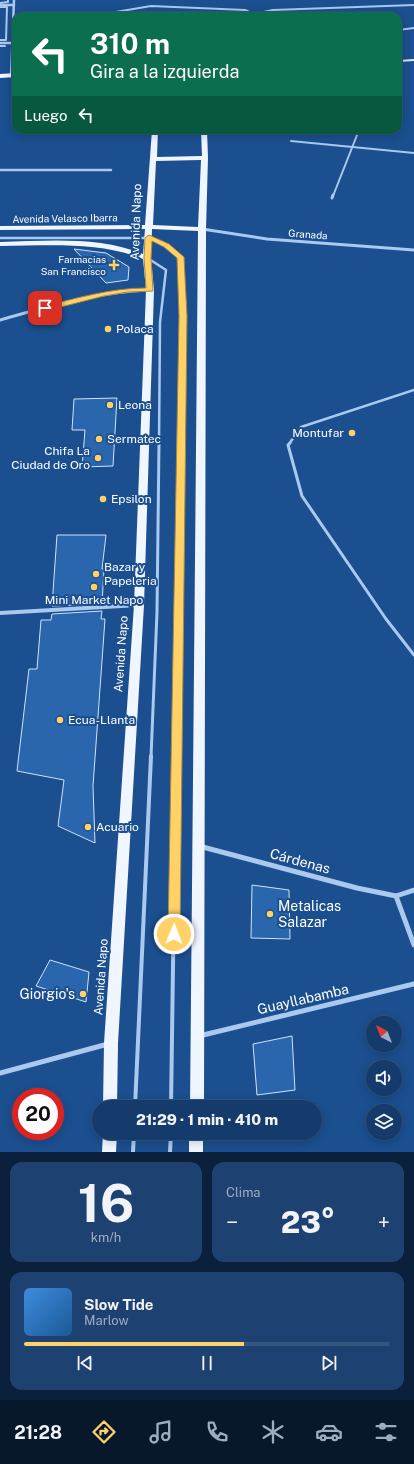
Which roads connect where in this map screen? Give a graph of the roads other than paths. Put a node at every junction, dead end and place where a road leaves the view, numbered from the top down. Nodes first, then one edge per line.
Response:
1 (8, 0) edge
2 (14, 0) edge
3 (0, 5) edge
4 (14, 5) junction
5 (414, 5) edge
6 (14, 12) edge
7 (108, 12) edge
8 (248, 12) edge
9 (265, 12) edge
10 (414, 28) edge
11 (402, 30) edge
12 (0, 43) edge
13 (12, 43) edge
14 (5, 46) dead end
15 (414, 60) edge
16 (402, 61) edge
17 (0, 76) edge
18 (12, 76) edge
19 (155, 134) edge
20 (204, 134) edge
21 (356, 134) edge
22 (291, 141) dead end
23 (352, 146) junction
24 (414, 153) edge
25 (205, 158) junction
26 (154, 159) junction
27 (0, 170) edge
28 (111, 170) dead end
29 (332, 198) dead end
30 (149, 227) junction
31 (0, 228) edge
32 (202, 229) junction
33 (0, 238) edge
34 (149, 238) junction
35 (0, 244) edge
36 (414, 250) edge
37 (147, 258) junction
38 (150, 290) junction
39 (0, 320) edge
40 (414, 390) edge
41 (139, 605) junction
42 (0, 613) edge
43 (414, 655) edge
44 (198, 846) junction
45 (414, 890) edge
46 (396, 896) junction
47 (414, 945) edge
48 (414, 984) edge
49 (197, 1036) junction
50 (112, 1043) junction
51 (0, 1073) edge
52 (110, 1100) edge
53 (135, 1100) edge
54 (171, 1100) edge
55 (197, 1100) edge
56 (110, 1140) edge
57 (134, 1140) edge
58 (171, 1140) edge
59 (196, 1140) edge
60 (109, 1152) edge
61 (133, 1152) edge
62 (170, 1152) edge
63 (196, 1152) edge

1 - 3 street
2 - 4 street
3 - 4 street
3 - 12 street
4 - 6 street
5 - 9 lane
7 - 8 lane
10 - 11 lane
12 - 13 street
12 - 14 street
15 - 16 main road
17 - 18 main road
19 - 26 main road, Avenida Napo
20 - 25 main road
21 - 23 street
22 - 23 street
23 - 24 street
23 - 29 street
25 - 26 main road
25 - 32 main road
26 - 30 main road, Avenida Napo
27 - 28 street
30 - 31 main road, Avenida Velasco Ibarra
30 - 32 main road, Avenida Velasco Ibarra
30 - 34 main road, Avenida Napo
32 - 36 street, Granada
32 - 44 main road
33 - 34 lane
34 - 37 main road, Avenida Napo
34 - 54 lane
35 - 37 main road
37 - 38 main road, Avenida Napo
37 - 53 lane
38 - 39 street
38 - 41 main road, Avenida Napo
40 - 43 lane
41 - 42 street
41 - 50 main road, Avenida Napo
44 - 46 street, Cárdenas
44 - 49 main road
45 - 46 street
46 - 47 street
48 - 49 street, Guayllabamba
49 - 55 main road
50 - 51 street
50 - 52 main road, Avenida Napo
56 - 60 main road
57 - 61 lane
58 - 62 lane
59 - 63 main road

